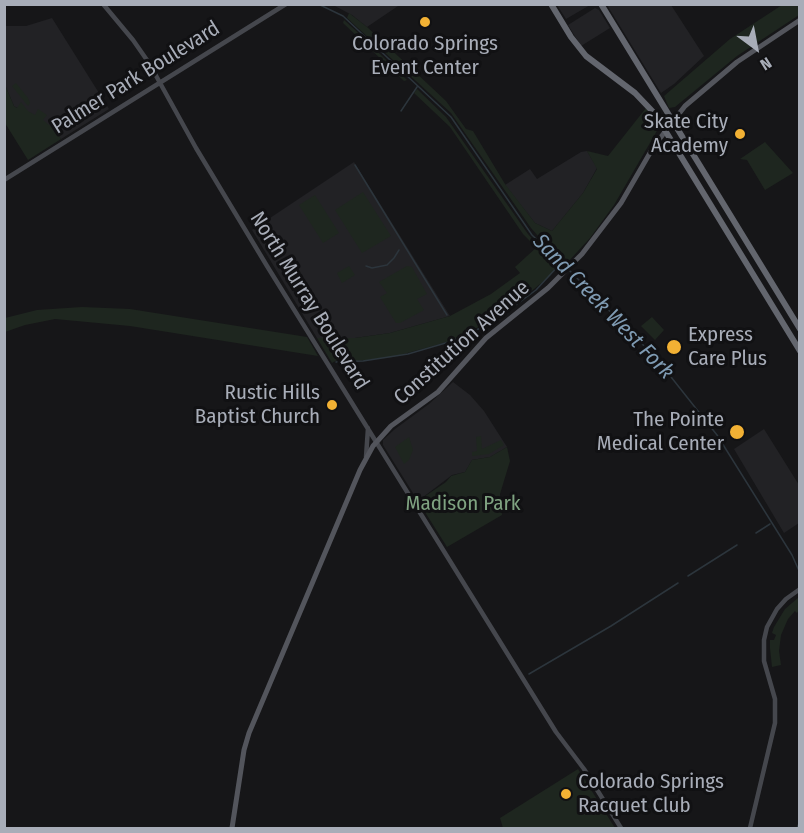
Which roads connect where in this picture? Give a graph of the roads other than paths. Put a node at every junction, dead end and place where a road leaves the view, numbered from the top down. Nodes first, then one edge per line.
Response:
1 (103, 4) edge
2 (286, 4) edge
3 (551, 4) edge
4 (601, 4) edge
5 (800, 20) edge
6 (160, 83) junction
7 (672, 122) junction
8 (665, 130) junction
9 (4, 180) edge
10 (800, 329) edge
11 (800, 351) edge
12 (368, 428) junction
13 (376, 442) junction
14 (366, 457) junction
15 (800, 589) edge
16 (232, 828) edge
17 (621, 828) edge
18 (750, 828) edge

1 - 6 main road, North Murray Boulevard
2 - 6 main road, Palmer Park Boulevard
3 - 8 highway
4 - 7 highway
5 - 7 main road, Constitution Avenue
6 - 9 main road, Palmer Park Boulevard
6 - 12 main road, North Murray Boulevard
7 - 8 main road, Constitution Avenue
7 - 10 highway
8 - 11 highway
8 - 13 main road, Constitution Avenue
12 - 13 main road, North Murray Boulevard
12 - 14 main road
13 - 14 main road, Constitution Avenue
13 - 17 main road, North Murray Boulevard
14 - 16 main road, Constitution Avenue
15 - 18 main road

